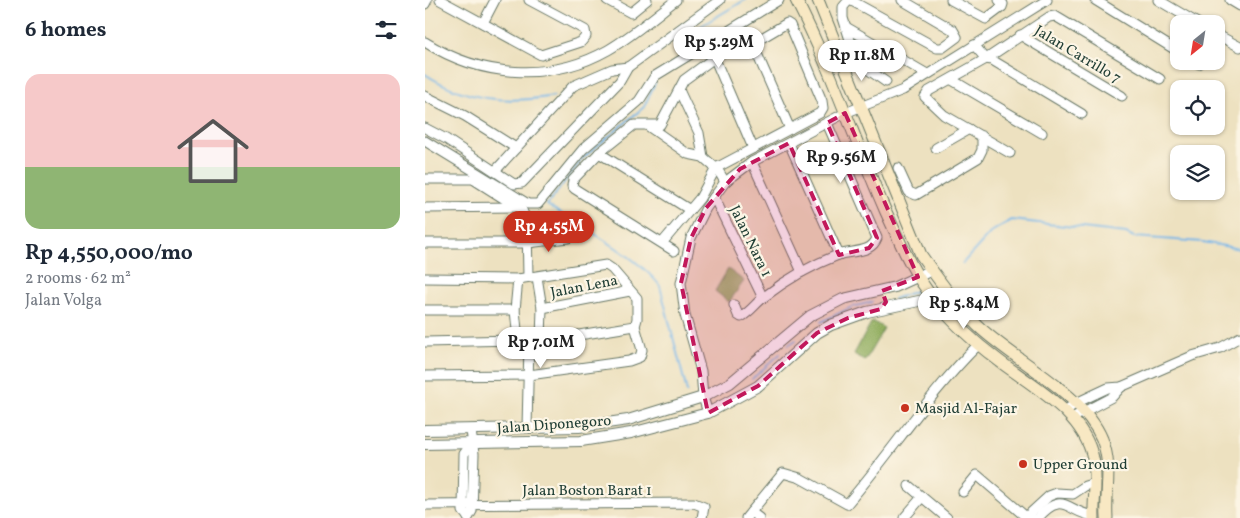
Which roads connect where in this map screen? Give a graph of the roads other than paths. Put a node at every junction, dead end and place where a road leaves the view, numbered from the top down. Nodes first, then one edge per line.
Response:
1 (427, 0) edge
2 (440, 0) edge
3 (495, 0) edge
4 (529, 0) edge
5 (607, 0) edge
6 (647, 0) edge
7 (676, 0) edge
8 (720, 0) edge
9 (779, 0) edge
10 (798, 0) edge
11 (818, 0) edge
12 (849, 0) edge
13 (902, 0) edge
14 (951, 0) edge
15 (1000, 0) edge
16 (1047, 0) edge
17 (1095, 0) edge
18 (1158, 0) edge
19 (1230, 0) edge
20 (425, 4) edge
21 (1240, 6) edge
22 (1184, 15) edge
23 (483, 23) junction
24 (846, 27) junction
25 (1020, 35) junction
26 (1225, 39) edge
27 (751, 40) junction
28 (425, 42) edge
29 (978, 43) junction
30 (1170, 46) edge
31 (1240, 48) edge
32 (714, 58) junction
33 (990, 58) junction
34 (628, 67) junction
35 (927, 74) junction
36 (1160, 79) dead end
37 (951, 80) junction
38 (886, 82) dead end
39 (679, 90) junction
40 (425, 96) edge
41 (1122, 96) dead end
42 (860, 107) junction
43 (845, 113) junction
44 (1082, 114) dead end
45 (827, 123) junction
46 (648, 126) junction
47 (425, 128) edge
48 (790, 129) junction
49 (969, 129) junction
50 (1043, 134) dead end
51 (982, 136) junction
52 (425, 140) edge
53 (789, 143) junction
54 (516, 148) junction
55 (753, 148) junction
56 (937, 148) dead end
57 (599, 152) junction
58 (1010, 153) dead end
59 (703, 157) junction
60 (752, 162) junction
61 (898, 168) dead end
62 (717, 169) junction
63 (496, 170) junction
64 (732, 175) junction
65 (425, 179) edge
66 (725, 182) junction
67 (714, 197) junction
68 (518, 207) junction
69 (425, 208) edge
70 (690, 210) junction
71 (568, 238) dead end
72 (425, 243) edge
73 (528, 243) junction
74 (662, 243) junction
75 (674, 251) dead end
76 (839, 255) junction
77 (932, 270) junction
78 (802, 272) junction
79 (532, 277) junction
80 (425, 278) edge
81 (518, 278) junction
82 (918, 278) junction
83 (878, 290) junction
84 (945, 290) junction
85 (631, 291) junction
86 (763, 298) junction
87 (933, 298) junction
88 (734, 304) dead end
89 (542, 308) junction
90 (881, 309) junction
91 (425, 310) edge
92 (515, 310) junction
93 (635, 326) junction
94 (1240, 337) edge
95 (541, 339) junction
96 (519, 340) junction
97 (425, 342) edge
98 (529, 343) junction
99 (979, 344) junction
100 (747, 370) junction
101 (529, 375) junction
102 (425, 376) edge
103 (758, 386) junction
104 (703, 397) junction
105 (1080, 407) junction
106 (708, 413) junction
107 (1068, 414) junction
108 (579, 427) junction
109 (527, 428) junction
110 (425, 430) edge
111 (471, 430) junction
112 (581, 441) junction
113 (472, 443) junction
114 (425, 444) edge
115 (1095, 483) junction
116 (909, 486) dead end
117 (963, 492) dead end
118 (1073, 494) junction
119 (922, 497) junction
120 (425, 504) edge
121 (467, 504) junction
122 (1071, 506) junction
123 (749, 515) edge
124 (1107, 516) edge
125 (468, 517) edge
126 (1094, 517) edge
127 (702, 518) edge
128 (759, 518) edge
129 (904, 518) edge
130 (947, 518) edge
131 (1028, 518) edge
132 (1038, 518) edge

1 - 20 street
2 - 23 street
3 - 23 street
4 - 23 street
5 - 6 street
7 - 28 street
8 - 34 street
9 - 52 street
10 - 43 main road
11 - 42 main road
12 - 13 street
12 - 24 street
14 - 15 street
16 - 29 street
17 - 30 street
18 - 22 street
19 - 21 street
24 - 35 street
24 - 38 street
25 - 33 street
25 - 36 street
25 - 41 street, Jalan Carrillo 7
26 - 31 street
27 - 32 street
27 - 48 street
27 - 48 street
29 - 33 street
29 - 35 street
32 - 39 street
32 - 55 street
33 - 37 street
33 - 44 street
34 - 54 street
34 - 63 street
35 - 42 street
37 - 49 street
37 - 50 street
39 - 46 street
39 - 59 street
40 - 54 street
42 - 43 street
42 - 77 main road
43 - 45 street
43 - 82 main road
45 - 53 street
45 - 76 street
46 - 57 street
46 - 59 street
47 - 63 street
48 - 55 street
49 - 51 street
49 - 56 street
51 - 58 street
51 - 61 street
53 - 60 street
53 - 76 street
54 - 63 street
55 - 62 street
57 - 70 street
57 - 74 street
59 - 62 street
60 - 64 street
60 - 78 street
62 - 64 street
62 - 66 street
62 - 70 street
64 - 66 street
65 - 68 street
66 - 67 street
67 - 86 street, Jalan Nara 1
67 - 104 street
68 - 69 street
68 - 73 street
70 - 74 street
71 - 73 street
72 - 73 street
73 - 79 street
74 - 75 street
76 - 78 street
77 - 82 street, Jalan Diponegoro
77 - 84 main road
78 - 86 street
79 - 81 street
79 - 85 street
79 - 89 street
80 - 81 street
81 - 92 street
82 - 83 street, Jalan Diponegoro
82 - 87 main road
83 - 90 street
83 - 100 street, Jalan Diponegoro
84 - 87 street, Jalan Diponegoro
84 - 105 main road
85 - 89 street, Jalan Lena
85 - 93 street
86 - 88 street
87 - 90 street, Jalan Diponegoro
87 - 99 main road
89 - 95 street
90 - 103 street, Jalan Diponegoro
91 - 92 street
92 - 96 street
93 - 95 street
93 - 101 street
94 - 105 street
95 - 98 street
96 - 97 street
96 - 98 street
98 - 101 street
99 - 107 main road
99 - 123 street
100 - 103 street
100 - 104 street, Jalan Diponegoro
101 - 102 street
101 - 109 street
103 - 106 street, Jalan Diponegoro
104 - 106 street
104 - 108 street, Jalan Diponegoro
105 - 107 street
105 - 124 main road
106 - 112 street, Jalan Diponegoro
107 - 115 main road
108 - 109 street, Jalan Diponegoro
108 - 112 street
109 - 111 street, Jalan Diponegoro
110 - 111 street, Jalan Diponegoro
111 - 113 street
112 - 113 street, Jalan Diponegoro
113 - 114 street, Jalan Diponegoro
113 - 121 street
115 - 118 street
115 - 126 main road
116 - 119 street
117 - 131 street
118 - 122 street
118 - 131 street
119 - 129 street
119 - 130 street
120 - 121 street, Jalan Boston Barat 1
121 - 125 street
121 - 127 street, Jalan Boston Barat 1
122 - 126 street
122 - 132 street
123 - 128 street
124 - 126 main road

